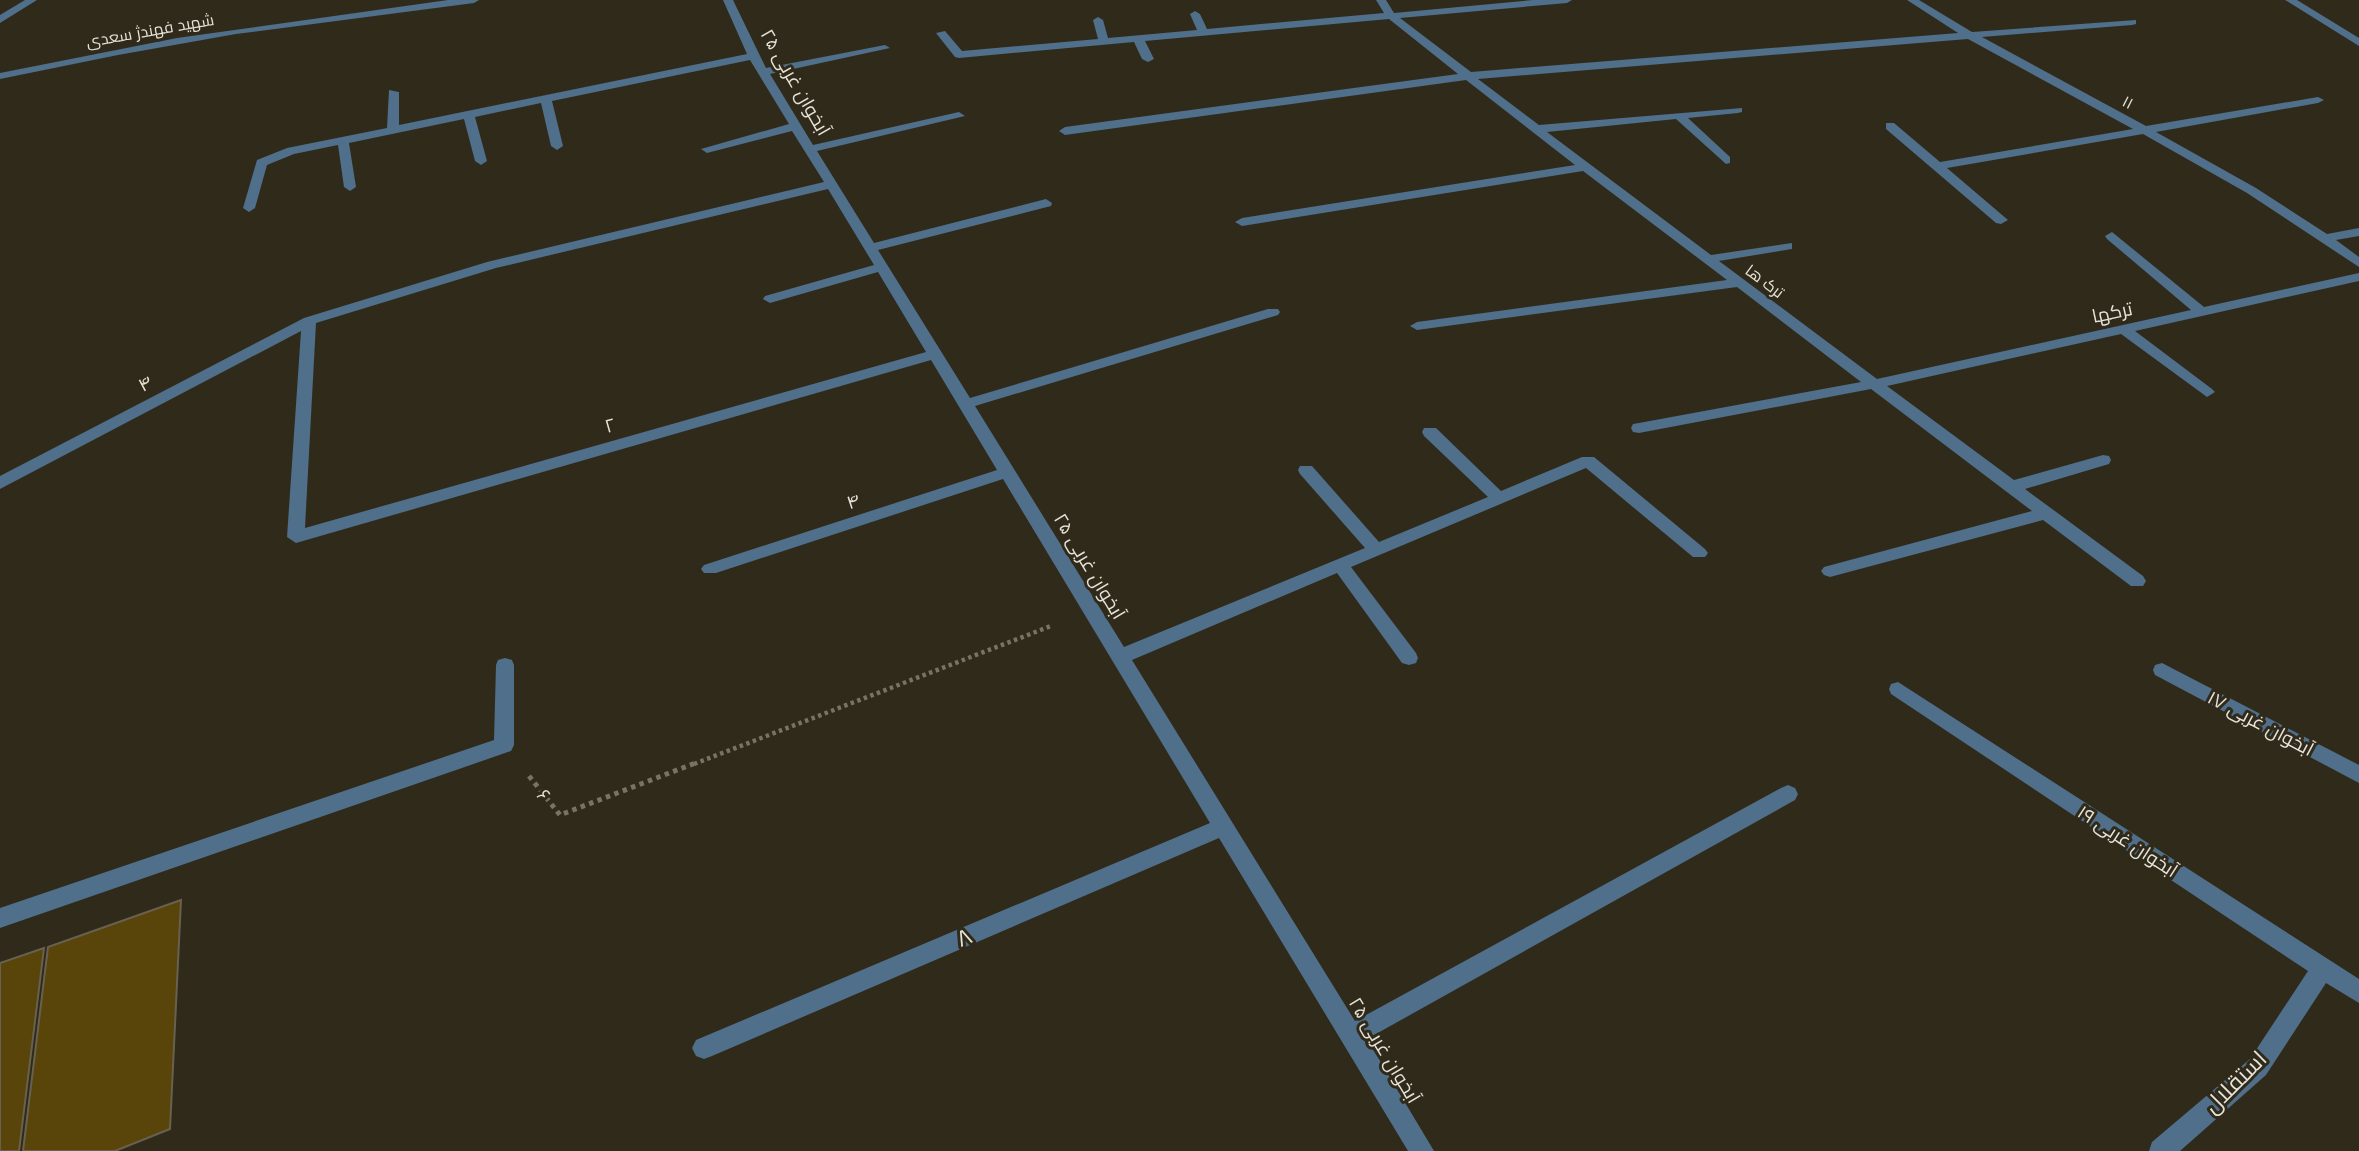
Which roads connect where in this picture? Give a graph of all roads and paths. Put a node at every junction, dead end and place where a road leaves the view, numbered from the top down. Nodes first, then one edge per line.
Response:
1 (32, 0) edge
2 (474, 0) edge
3 (728, 0) edge
4 (1381, 0) edge
5 (1567, 0) edge
6 (1912, 0) edge
7 (2290, 0) edge
8 (1486, 3) edge
9 (1195, 14) dead end
10 (1391, 16) junction
11 (0, 20) edge
12 (1098, 20) dead end
13 (2132, 22) dead end
14 (942, 33) dead end
15 (1203, 33) junction
16 (1969, 37) junction
17 (1138, 39) junction
18 (1104, 42) junction
19 (2359, 43) edge
20 (885, 48) dead end
21 (753, 56) junction
22 (1148, 59) dead end
23 (763, 72) junction
24 (0, 76) edge
25 (1468, 76) junction
26 (393, 92) dead end
27 (546, 100) junction
28 (2318, 100) dead end
29 (1738, 110) dead end
30 (469, 116) junction
31 (959, 116) dead end
32 (1679, 116) junction
33 (796, 126) junction
34 (1890, 126) dead end
35 (1537, 129) junction
36 (2148, 130) junction
37 (393, 131) junction
38 (1065, 131) dead end
39 (343, 141) junction
40 (557, 146) dead end
41 (707, 149) dead end
42 (810, 149) junction
43 (1726, 160) dead end
44 (481, 161) dead end
45 (1937, 166) junction
46 (1585, 167) junction
47 (831, 184) junction
48 (350, 187) dead end
49 (1046, 203) dead end
50 (248, 208) dead end
51 (2001, 220) dead end
52 (1242, 222) dead end
53 (2359, 232) edge
54 (2112, 236) dead end
55 (2326, 238) junction
56 (1787, 246) dead end
57 (870, 248) junction
58 (1708, 259) junction
59 (2359, 263) edge
60 (882, 267) junction
61 (2359, 277) edge
62 (1739, 283) junction
63 (771, 299) dead end
64 (1273, 312) dead end
65 (2202, 312) junction
66 (309, 321) junction
67 (1417, 326) dead end
68 (2124, 329) junction
69 (935, 354) junction
70 (1874, 384) junction
71 (2207, 392) dead end
72 (966, 404) junction
73 (1639, 428) dead end
74 (1430, 432) dead end
75 (2103, 460) dead end
76 (1306, 470) dead end
77 (1008, 472) junction
78 (0, 483) edge
79 (2011, 487) junction
80 (1499, 498) junction
81 (2046, 513) junction
82 (1376, 549) junction
83 (1699, 553) dead end
84 (1339, 564) junction
85 (710, 569) dead end
86 (1830, 570) dead end
87 (2137, 581) dead end
88 (1092, 610) junction
89 (1120, 657) junction
90 (1409, 658) dead end
91 (505, 665) dead end
92 (2162, 670) dead end
93 (1898, 689) dead end
94 (504, 745) junction
95 (2359, 775) edge
96 (1788, 794) dead end
97 (1224, 827) junction
98 (0, 918) edge
99 (2322, 970) junction
100 (2359, 992) edge
101 (1352, 1035) junction
102 (704, 1048) dead end
103 (1422, 1151) edge
104 (2161, 1151) edge

1 - 11 street
2 - 24 street, شهید فهندژ سعدی
3 - 21 street, آبخوان غربی ۲۵
4 - 10 street, ترک ها
5 - 8 street
6 - 16 street, ۱۱
7 - 19 street
8 - 10 street
9 - 15 street
10 - 15 street
10 - 25 street, ترک ها
12 - 18 street
13 - 16 street
14 - 18 street
15 - 17 street
16 - 25 street
16 - 36 street, ۱۱
17 - 18 street
17 - 22 street
20 - 23 street
21 - 23 street, آبخوان غربی ۲۵
21 - 27 street
23 - 33 street, آبخوان غربی ۲۵
25 - 35 street, ترک ها
25 - 38 street
26 - 37 street
27 - 30 street
27 - 40 street
28 - 36 street
29 - 32 street
30 - 37 street
30 - 44 street
31 - 42 street
32 - 35 street
32 - 43 street
33 - 41 street
33 - 42 street, آبخوان غربی ۲۵
34 - 45 street
35 - 46 street, ترک ها
36 - 45 street
36 - 55 street, ۱۱
37 - 39 street
39 - 48 street
39 - 50 street
42 - 47 street, آبخوان غربی ۲۵
45 - 51 street
46 - 52 street
46 - 58 street, ترک ها
47 - 57 street, آبخوان غربی ۲۵
47 - 66 street, ۴
49 - 57 street
53 - 55 street
54 - 65 street
55 - 59 street, ۱۱
56 - 58 street
57 - 60 street, آبخوان غربی ۲۵
58 - 62 street, ترک ها
60 - 63 street
60 - 69 street, آبخوان غربی ۲۵
61 - 65 street, ترکها
62 - 67 street
62 - 70 street, ترک ها
64 - 72 street
65 - 68 street, ترکها
66 - 69 street, ۲
66 - 78 street, ۴
68 - 70 street, ترکها
68 - 71 street
69 - 72 street, آبخوان غربی ۲۵
70 - 73 street, ترکها
70 - 79 street, ترک ها
72 - 77 street, آبخوان غربی ۲۵
74 - 80 street
75 - 79 street
76 - 82 street
77 - 85 street, ۴
77 - 88 street, آبخوان غربی ۲۵
79 - 81 street, ترک ها
80 - 82 street
80 - 83 street
81 - 86 street
81 - 87 street, ترک ها
82 - 84 street
84 - 89 street
84 - 90 street
88 - 89 street, آبخوان غربی ۲۵
88 - 94 path, ۶
89 - 97 street, آبخوان غربی ۲۵
91 - 94 street
92 - 95 street, آبخوان غربی ۱۷
93 - 99 street, آبخوان غربی ۱۹
94 - 98 street
96 - 101 street
97 - 101 street, آبخوان غربی ۲۵
97 - 102 street, ۸
99 - 100 street, آبخوان غربی ۱۹
99 - 104 street, استقلال
101 - 103 street, آبخوان غربی ۲۵

